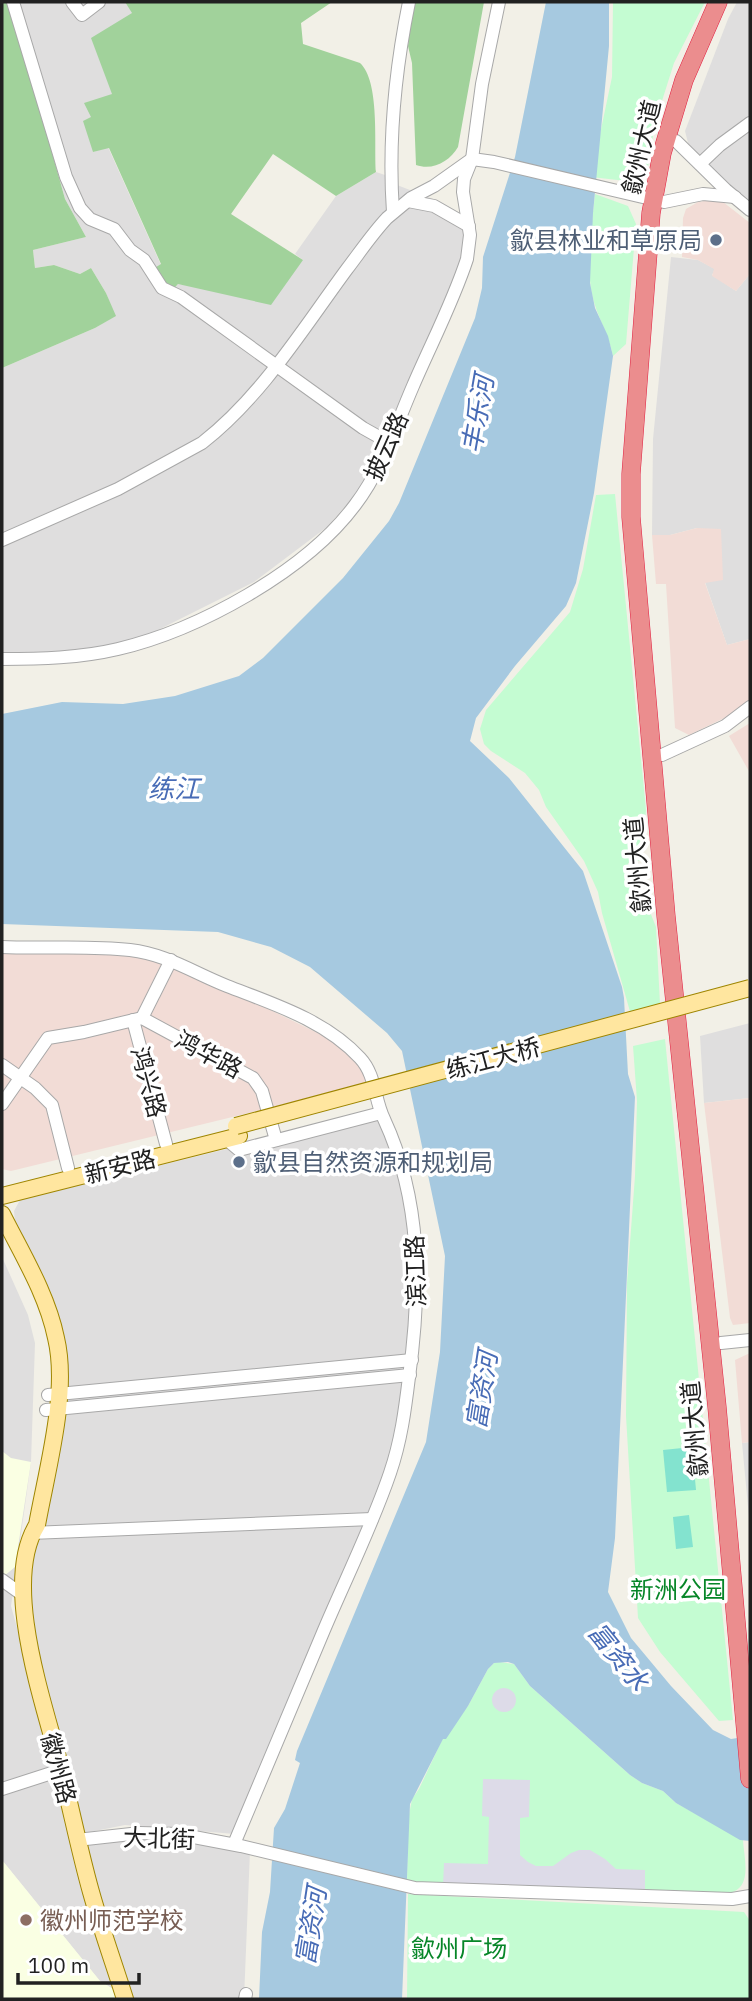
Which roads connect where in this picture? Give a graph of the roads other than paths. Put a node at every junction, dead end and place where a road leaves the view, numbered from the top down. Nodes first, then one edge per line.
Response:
1 (13, 2) edge
2 (72, 2) edge
3 (100, 2) edge
4 (409, 2) edge
5 (499, 2) edge
6 (718, 2) edge
7 (730, 2) edge
8 (750, 123) edge
9 (676, 141) junction
10 (472, 159) junction
11 (700, 164) junction
12 (735, 197) junction
13 (659, 200) junction
14 (408, 201) junction
15 (750, 209) edge
16 (393, 212) junction
17 (469, 226) junction
18 (275, 366) junction
19 (388, 442) junction
20 (2, 540) edge
21 (2, 659) edge
22 (746, 711) edge
23 (750, 727) edge
24 (662, 755) junction
25 (2, 947) edge
26 (171, 960) junction
27 (750, 988) edge
28 (750, 999) edge
29 (137, 1019) junction
30 (2, 1065) edge
31 (20, 1078) junction
32 (2, 1104) edge
33 (381, 1113) junction
34 (234, 1134) junction
35 (276, 1140) junction
36 (166, 1144) junction
37 (68, 1168) junction
38 (2, 1186) edge
39 (2, 1196) edge
40 (2, 1214) edge
41 (2, 1238) edge
42 (750, 1340) edge
43 (721, 1343) junction
44 (412, 1360) junction
45 (410, 1375) junction
46 (52, 1402) junction
47 (372, 1519) junction
48 (31, 1533) junction
49 (2, 1580) edge
50 (20, 1593) junction
51 (750, 1673) edge
52 (61, 1770) junction
53 (750, 1779) edge
54 (2, 1789) edge
55 (77, 1840) junction
56 (237, 1845) junction
57 (750, 1896) edge
58 (125, 1999) edge

1 - 18 street
2 - 3 street
4 - 16 street
5 - 10 street, 披云路
6 - 13 highway, 歙州大道
7 - 9 highway, 歙州大道
8 - 11 street
9 - 11 street
9 - 13 highway, 歙州大道
10 - 13 street
10 - 14 street
10 - 17 street, 披云路
11 - 12 street
12 - 13 street
12 - 15 street
13 - 24 highway, 歙州大道
13 - 53 highway, 歙州大道
14 - 16 street
14 - 17 street
16 - 18 street
17 - 19 street, 披云路
18 - 19 street
18 - 20 street
19 - 21 street, 披云路
22 - 23 street
22 - 24 street
24 - 43 highway, 歙州大道
25 - 26 street, 滨江路
26 - 29 street, 鸿兴路
26 - 33 street, 滨江路
27 - 34 main road, 练江大桥, bridge
28 - 34 main road, 练江大桥
29 - 31 street
29 - 35 street, 鸿华路
29 - 36 street, 鸿兴路
30 - 31 street
31 - 32 street
31 - 37 street
33 - 35 street
33 - 44 street, 滨江路
34 - 35 street
34 - 36 main road, 新安路
34 - 39 main road, 新安路
36 - 37 main road, 新安路
37 - 38 main road, 新安路
40 - 46 main road, 徽州路
41 - 46 main road, 徽州路
42 - 43 street
43 - 51 highway, 歙州大道
44 - 45 street, 滨江路
44 - 46 street
45 - 46 street
45 - 47 street, 滨江路
46 - 48 main road, 徽州路
47 - 48 street
47 - 56 street, 滨江路
48 - 50 main road, 徽州路
49 - 50 street
50 - 52 main road, 徽州路
52 - 54 street
52 - 55 main road, 徽州路
55 - 56 street, 大北街
55 - 58 main road, 徽州路
56 - 57 street, 大北街

